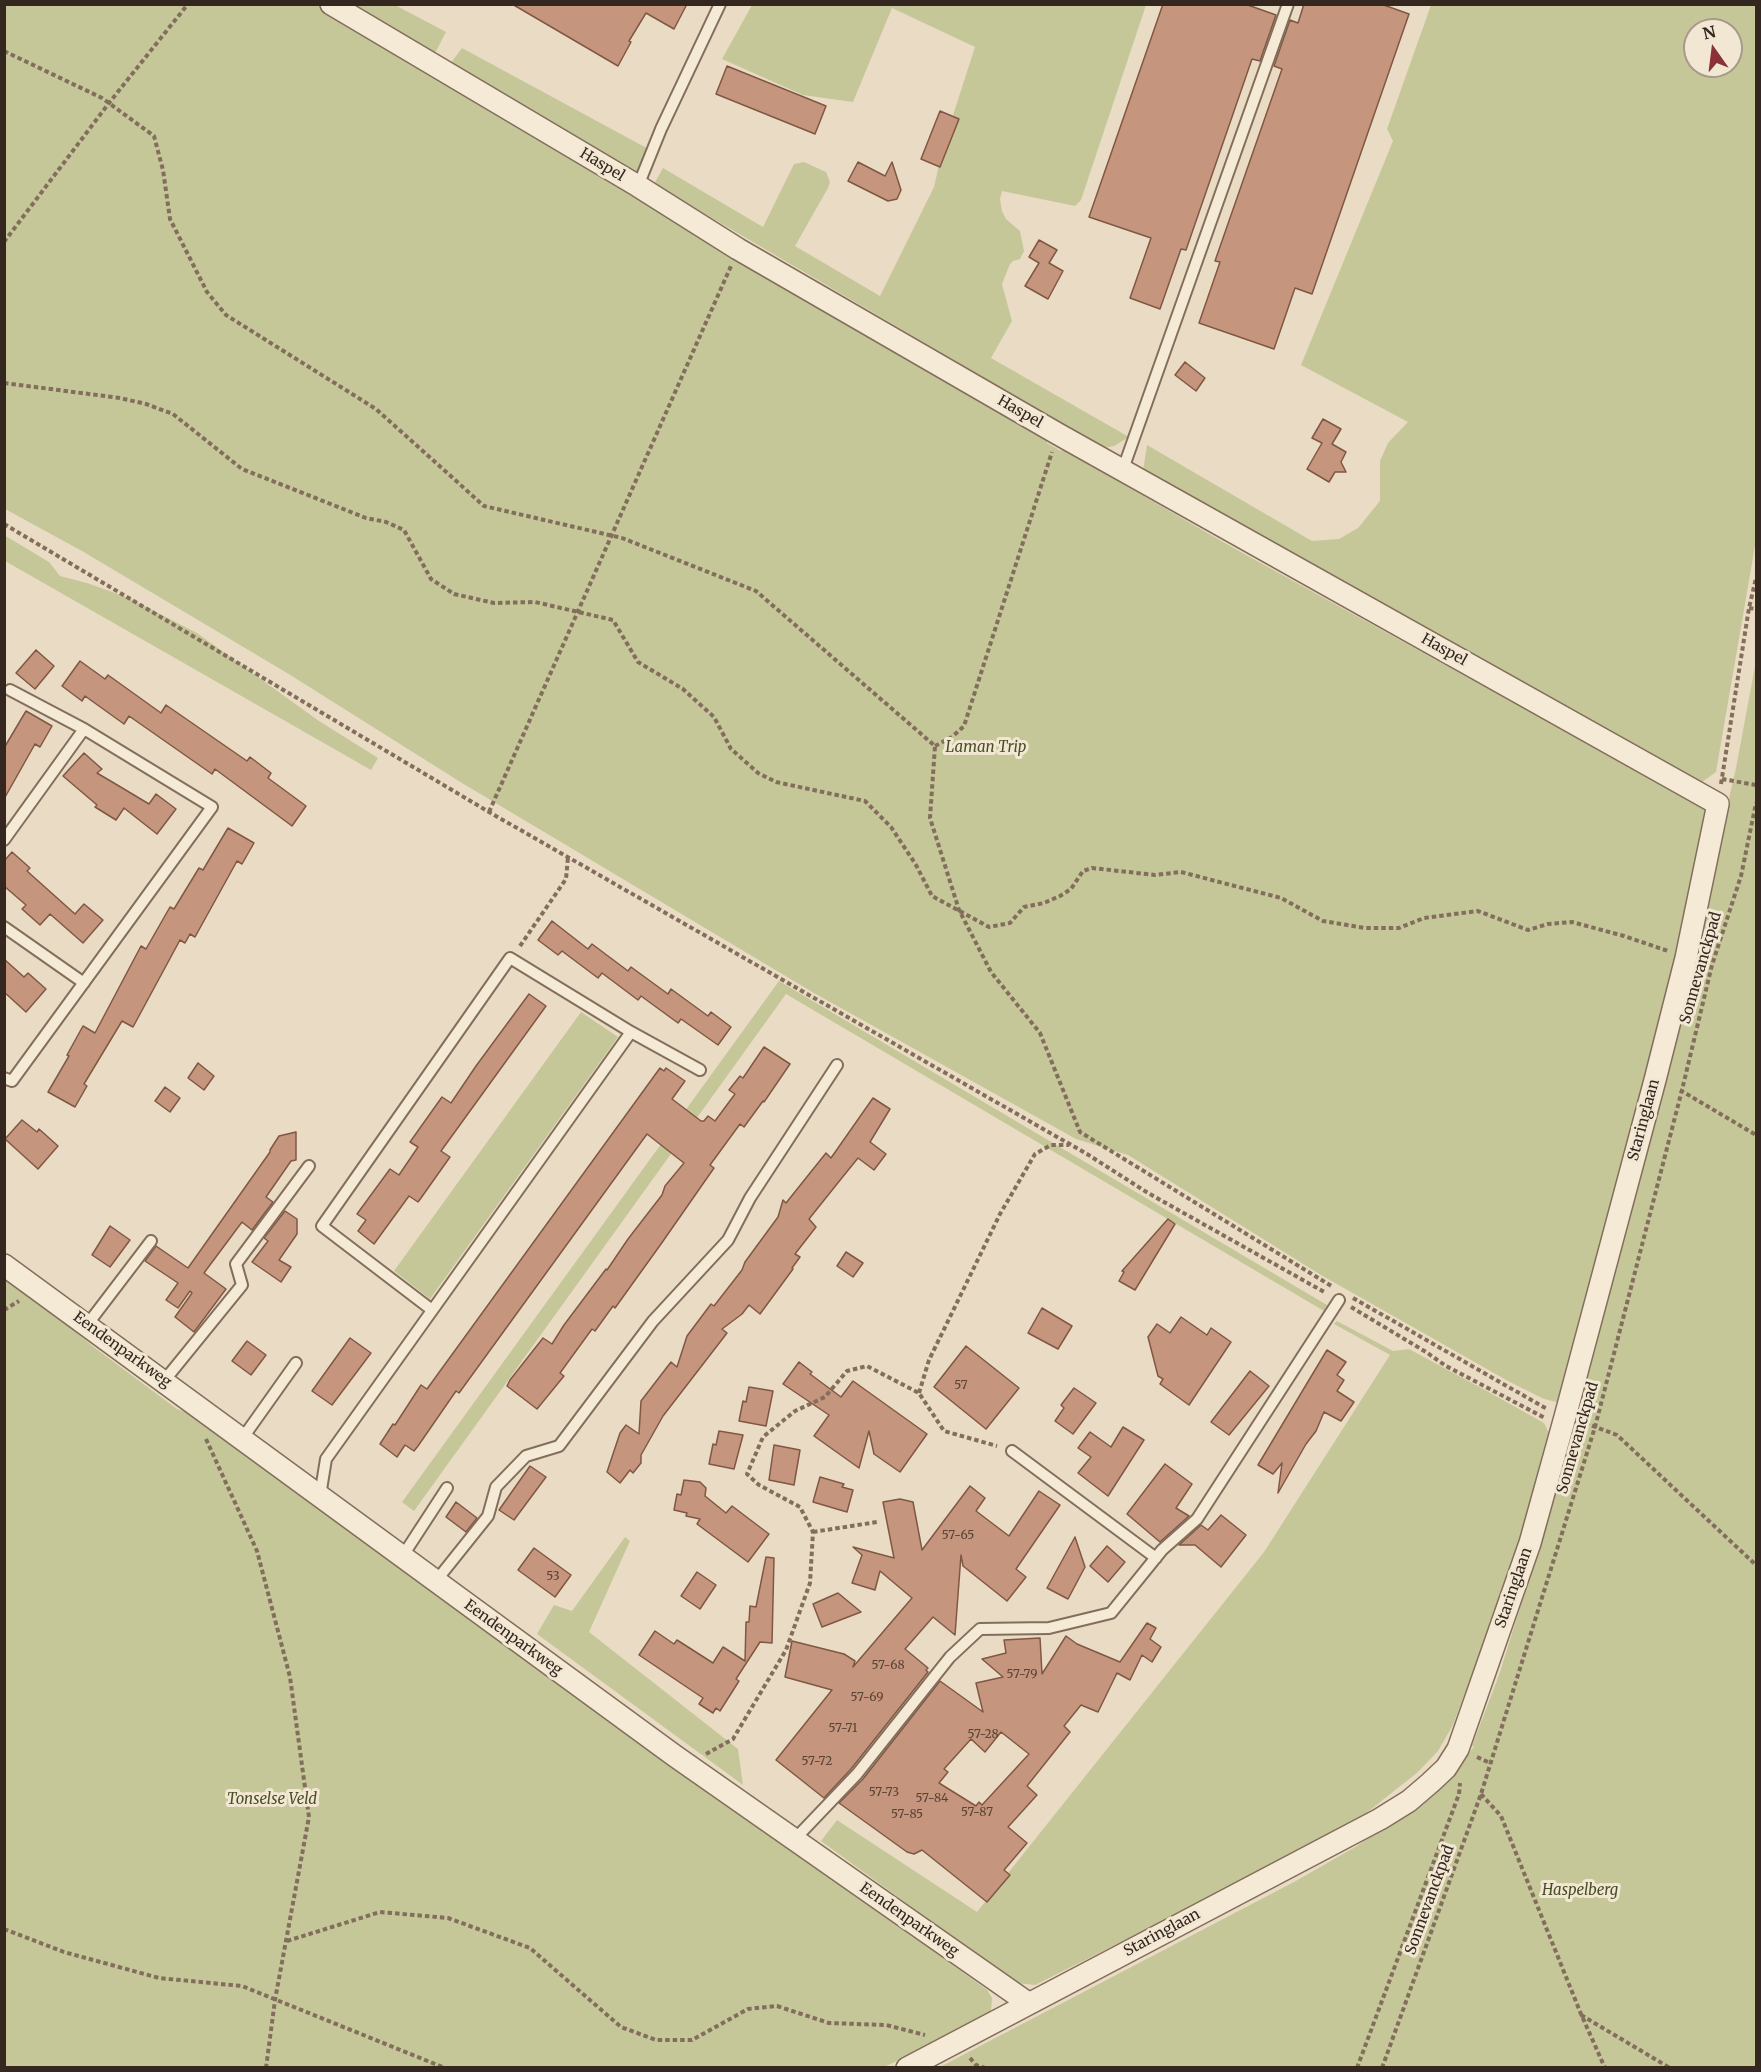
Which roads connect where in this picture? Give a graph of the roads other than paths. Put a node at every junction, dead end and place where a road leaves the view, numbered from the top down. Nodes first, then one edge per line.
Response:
1 (331, 4) edge
2 (720, 4) edge
3 (1288, 4) edge
4 (638, 186) junction
5 (1123, 469) junction
6 (10, 690) dead end
7 (84, 729) junction
8 (1718, 804) joint
9 (4, 840) edge
10 (4, 927) edge
11 (84, 983) junction
12 (631, 1032) junction
13 (837, 1065) dead end
14 (700, 1070) dead end
15 (4, 1078) edge
16 (309, 1166) dead end
17 (151, 1241) dead end
18 (4, 1265) edge
19 (1341, 1296) road end
20 (432, 1310) junction
21 (87, 1325) junction
22 (296, 1363) dead end
23 (164, 1382) junction
24 (242, 1439) junction
25 (1012, 1450) road end
26 (447, 1488) dead end
27 (320, 1496) junction
28 (402, 1557) junction
29 (1156, 1558) junction
30 (436, 1581) junction
31 (794, 1840) junction
32 (1028, 2003) junction
33 (907, 2067) edge

1 - 4 street, Haspel
2 - 4 lane
3 - 5 lane
4 - 5 street, Haspel
5 - 8 street, Haspel
6 - 7 lane
7 - 9 lane
7 - 11 lane
8 - 32 street, Staringlaan
10 - 11 lane
11 - 15 lane
12 - 14 lane
12 - 20 lane
12 - 20 lane
13 - 30 lane
16 - 23 lane
17 - 21 lane
18 - 21 street, Eendenparkweg
19 - 29 lane
20 - 27 lane
21 - 23 street, Eendenparkweg
22 - 24 lane
23 - 24 street, Eendenparkweg
24 - 27 street, Eendenparkweg
25 - 29 lane
26 - 28 lane
27 - 28 street, Eendenparkweg
28 - 30 street, Eendenparkweg
29 - 31 lane
30 - 31 street, Eendenparkweg
31 - 32 street, Eendenparkweg
32 - 33 street, Staringlaan

